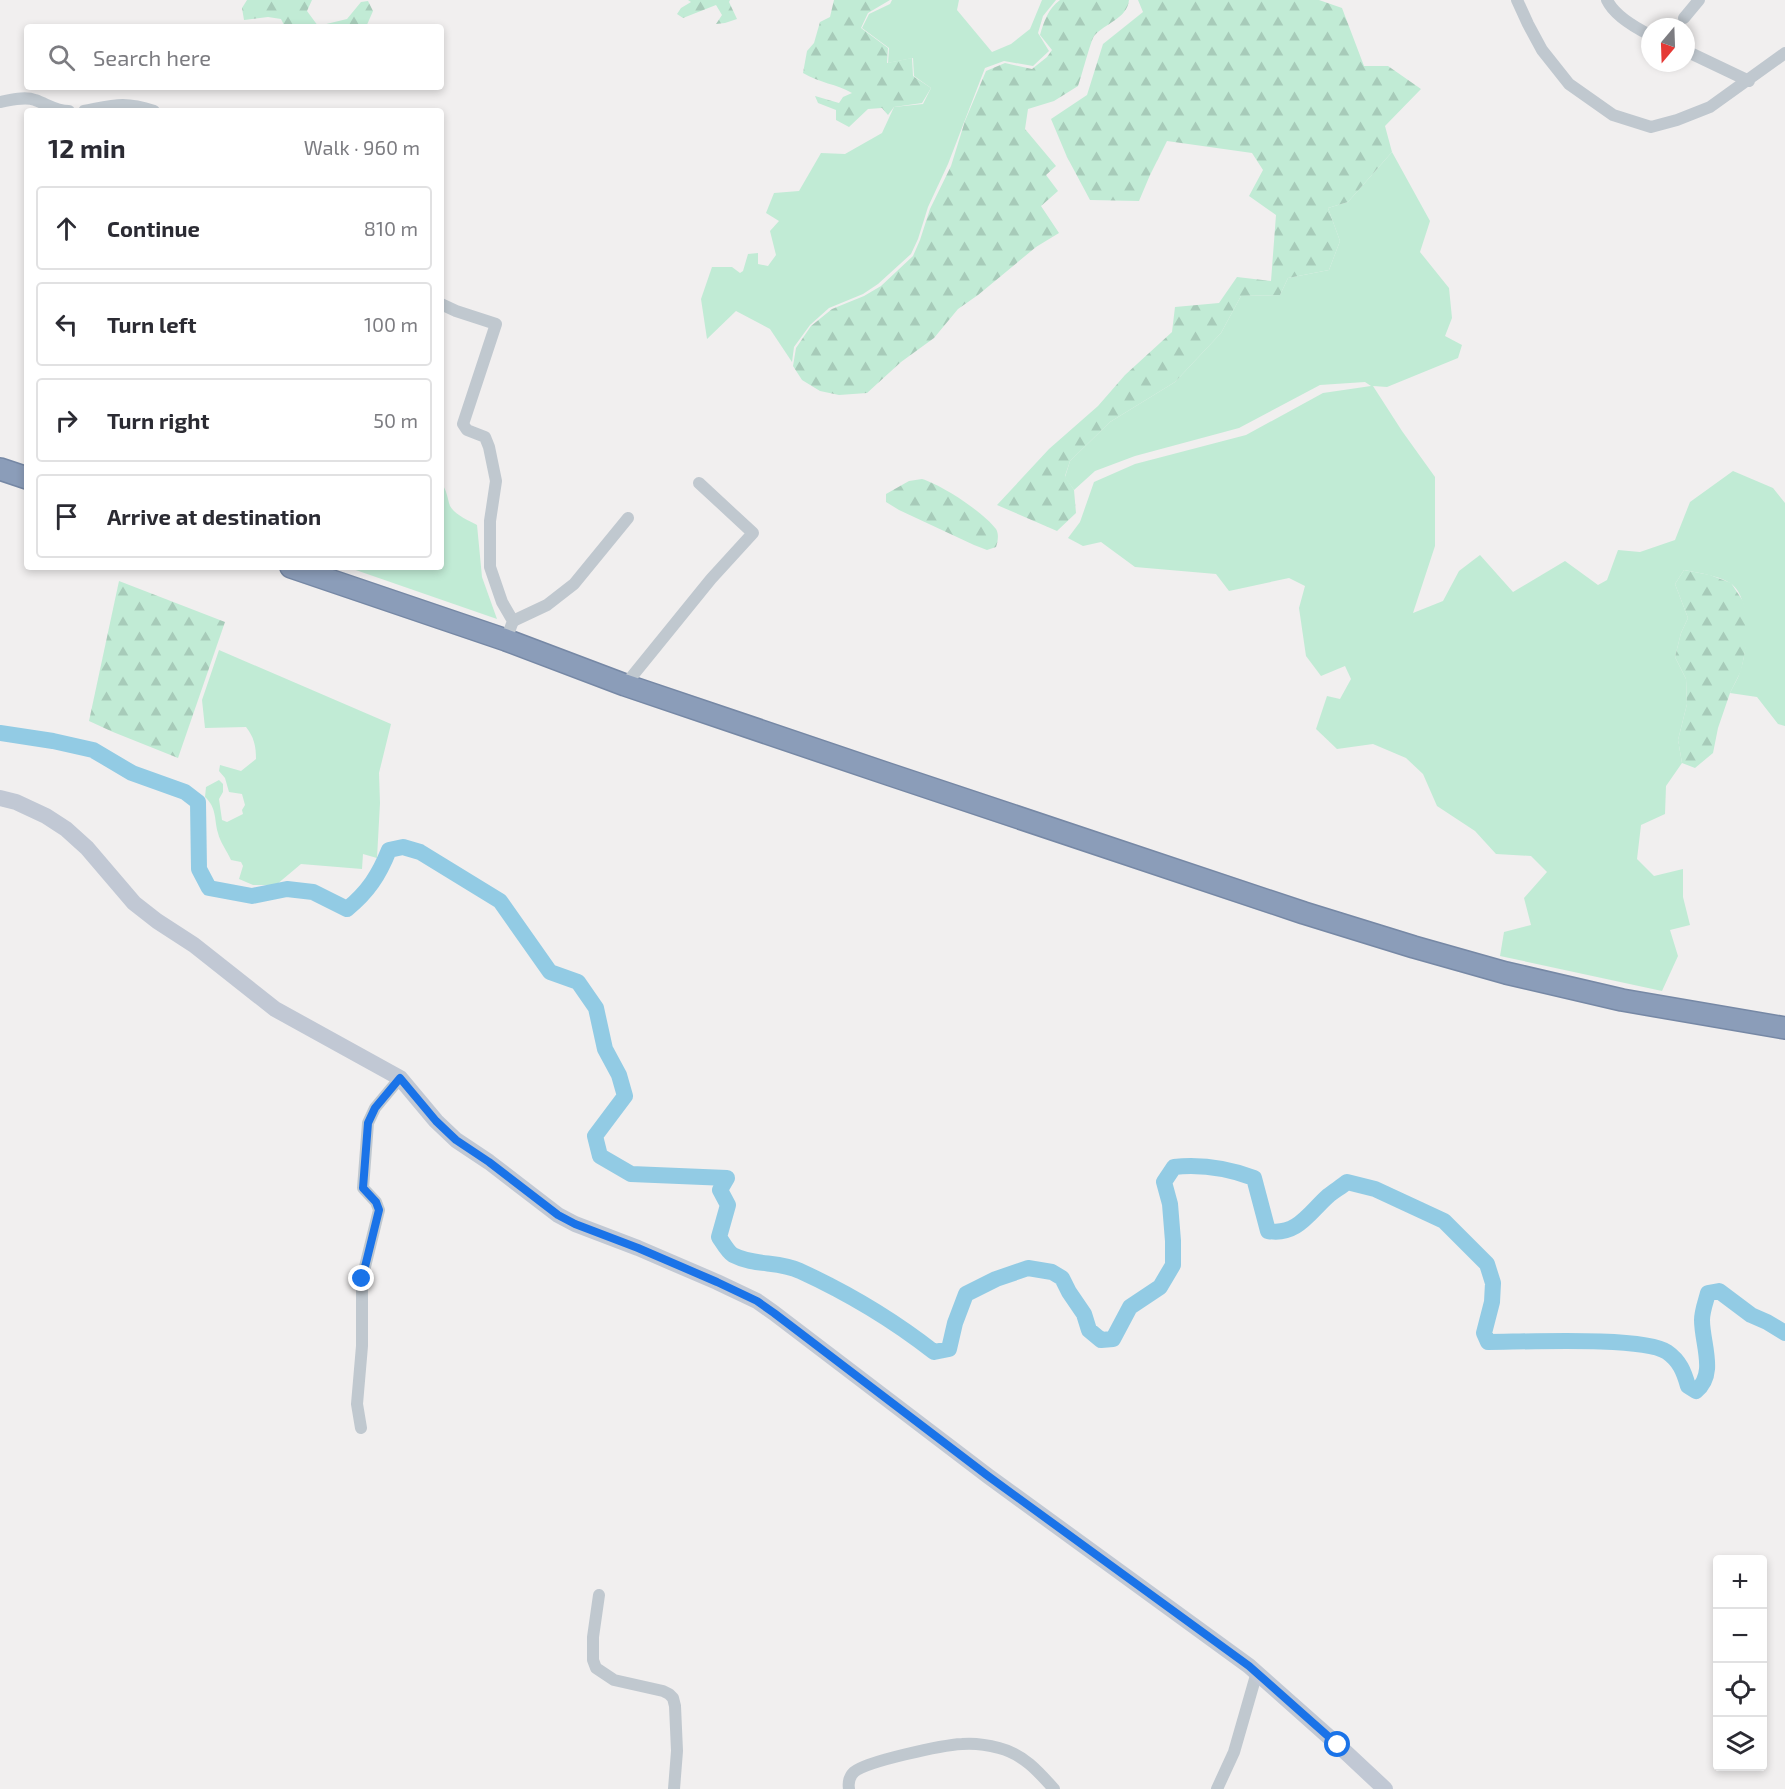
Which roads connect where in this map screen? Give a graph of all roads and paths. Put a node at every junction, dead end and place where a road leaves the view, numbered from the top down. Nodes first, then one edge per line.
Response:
1 (1517, 0) edge
2 (1607, 0) edge
3 (1699, 0) edge
4 (1684, 18) dead end
5 (1641, 29) edge
6 (1785, 53) edge
7 (1695, 55) edge
8 (1749, 81) junction
9 (0, 102) edge
10 (52, 108) edge
11 (98, 108) edge
12 (144, 108) edge
13 (444, 305) edge
14 (0, 469) edge
15 (24, 477) edge
16 (699, 483) dead end
17 (628, 518) dead end
18 (301, 570) edge
19 (510, 630) junction
20 (625, 685) junction
21 (0, 798) edge
22 (1785, 1028) edge
23 (400, 1078) junction
24 (361, 1428) dead end
25 (599, 1595) dead end
26 (1257, 1672) junction
27 (674, 1789) edge
28 (849, 1789) edge
29 (1054, 1789) edge
30 (1217, 1789) edge
31 (1385, 1789) edge

1 - 8 street
2 - 5 street
3 - 4 street
6 - 8 street
7 - 8 street
9 - 10 street
11 - 12 street
13 - 19 street
14 - 15 highway
16 - 20 street
17 - 19 street
18 - 19 highway
19 - 20 highway
20 - 22 highway
21 - 23 main road
23 - 24 street
23 - 26 main road
25 - 27 street
26 - 30 street
26 - 31 main road
28 - 29 street

